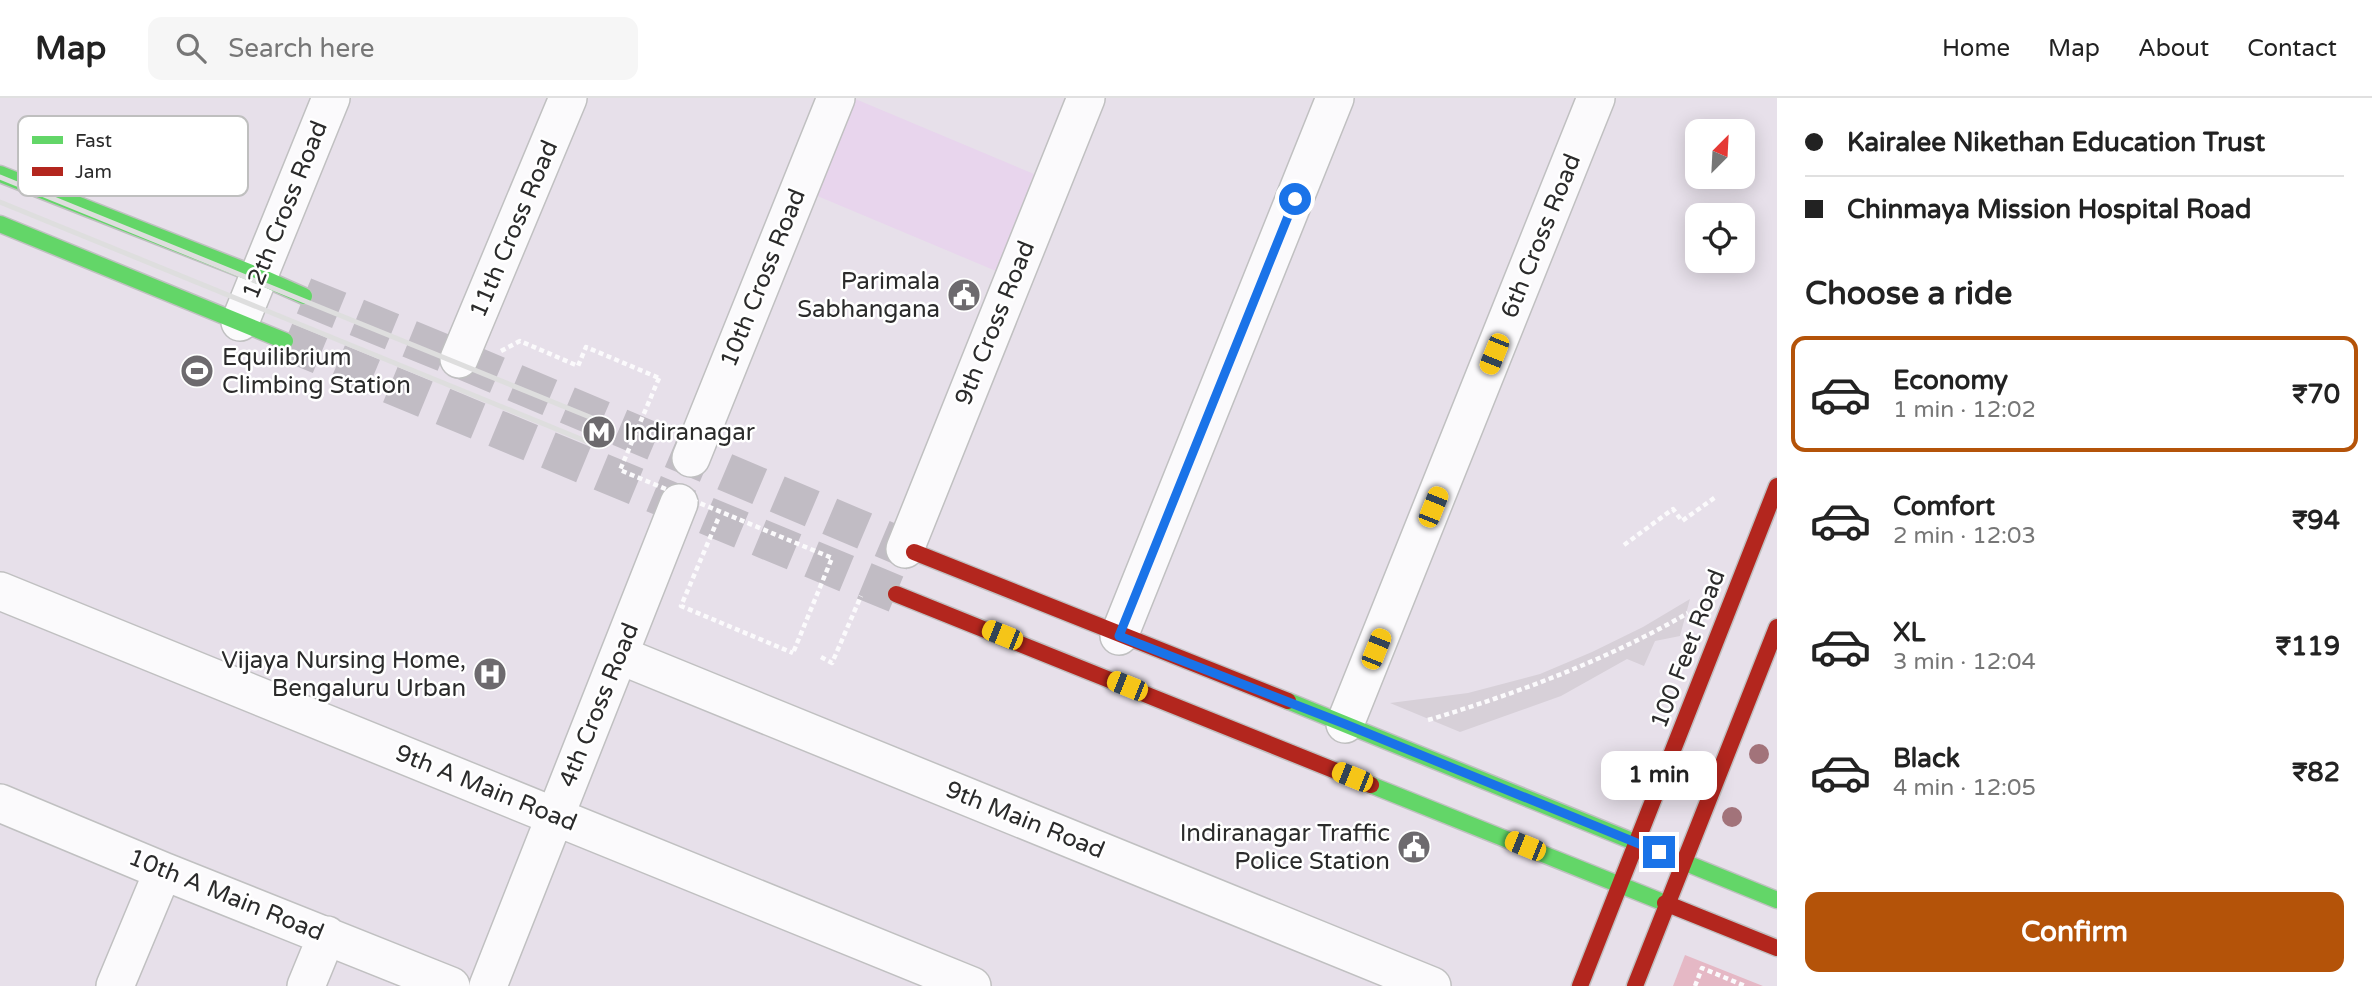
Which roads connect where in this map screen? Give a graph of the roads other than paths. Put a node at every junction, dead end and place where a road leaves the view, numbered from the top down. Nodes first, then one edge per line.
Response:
1 (331, 98) edge
2 (568, 98) edge
3 (835, 98) edge
4 (1086, 98) edge
5 (1335, 98) edge
6 (1596, 98) edge
7 (0, 174) edge
8 (18, 181) edge
9 (56, 196) edge
10 (0, 224) edge
11 (260, 276) junction
12 (304, 296) tunnel mouth
13 (240, 322) junction
14 (285, 341) tunnel mouth
15 (459, 359) dead end
16 (691, 458) dead end
17 (1777, 486) edge
18 (679, 503) dead end
19 (899, 571) junction
20 (0, 591) edge
21 (1777, 627) edge
22 (1119, 636) junction
23 (619, 655) junction
24 (1345, 724) junction
25 (0, 804) edge
26 (555, 817) junction
27 (1635, 842) junction
28 (1683, 862) junction
29 (163, 871) junction
30 (1619, 884) junction
31 (1777, 900) edge
32 (1667, 903) junction
33 (327, 935) junction
34 (1777, 948) edge
35 (115, 986) edge
36 (306, 986) edge
37 (451, 986) edge
38 (488, 986) edge
39 (972, 986) edge
40 (1432, 986) edge
41 (1580, 986) edge
42 (1635, 986) edge

1 - 11 street, 12th Cross Road
2 - 15 street, 11th Cross Road
3 - 16 street, 10th Cross Road
4 - 19 street, 9th Cross Road
5 - 22 street
6 - 24 street, 6th Cross Road
7 - 8 main road
9 - 11 main road
10 - 13 main road
11 - 12 main road
11 - 13 street, 12th Cross Road
13 - 14 main road
17 - 27 main road, 100 Feet Road
18 - 23 street, 4th Cross Road
19 - 22 main road
19 - 30 main road
20 - 26 street, 9th A Main Road
21 - 28 main road
22 - 24 main road
23 - 26 street, 4th Cross Road
23 - 40 street, 9th Main Road
24 - 27 main road
25 - 29 street, 10th A Main Road
26 - 38 street, 4th Cross Road
26 - 39 street, 9th A Main Road
27 - 28 main road
27 - 30 main road, 100 Feet Road
28 - 31 main road
28 - 32 main road
29 - 33 street, 10th A Main Road
29 - 35 street
30 - 32 main road
30 - 41 main road, 100 Feet Road
32 - 34 main road
32 - 42 main road
33 - 36 street
33 - 37 street, 10th A Main Road

